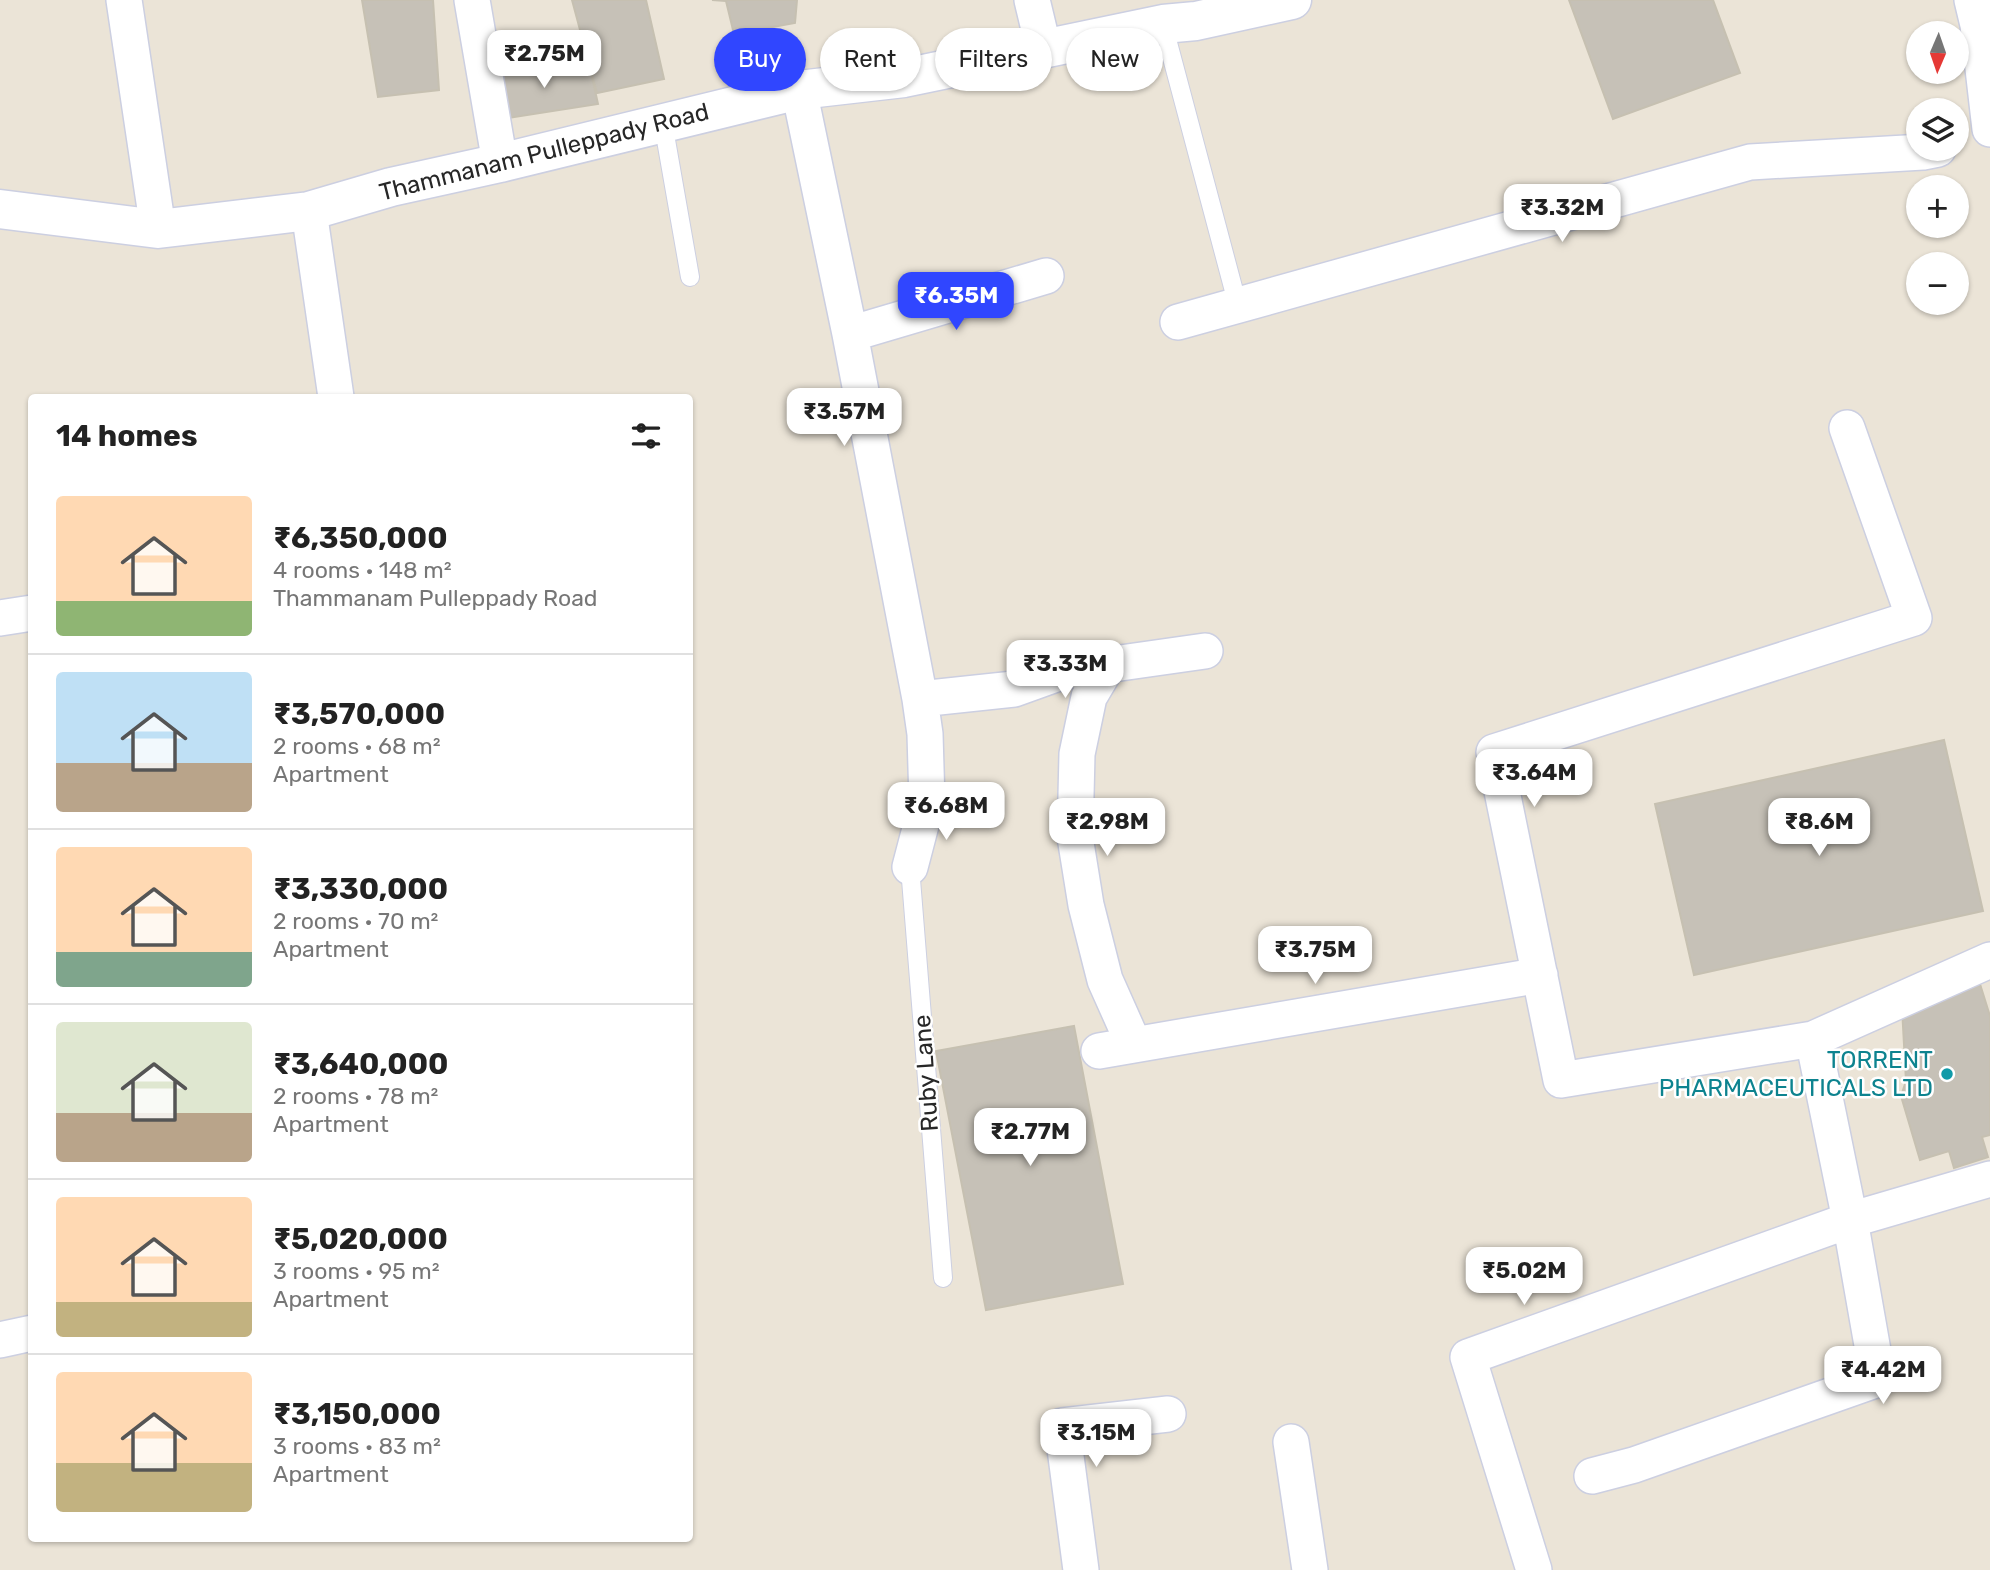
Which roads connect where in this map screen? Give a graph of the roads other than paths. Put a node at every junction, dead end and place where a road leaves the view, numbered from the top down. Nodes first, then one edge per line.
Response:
1 (124, 0) edge
2 (472, 0) edge
3 (1032, 0) edge
4 (1292, 0) edge
5 (1972, 0) edge
6 (1184, 15) edge
7 (1039, 28) edge
8 (1052, 48) edge
9 (935, 72) edge
10 (806, 89) edge
11 (795, 91) edge
12 (799, 91) edge
13 (663, 123) junction
14 (1990, 129) edge
15 (1990, 137) edge
16 (1969, 142) edge
17 (1906, 153) edge
18 (500, 163) junction
19 (0, 209) edge
20 (309, 211) junction
21 (158, 229) junction
22 (1046, 276) dead end
23 (691, 277) dead end
24 (1238, 306) junction
25 (1178, 323) dead end
26 (850, 334) junction
27 (336, 394) edge
28 (1847, 428) dead end
29 (28, 614) edge
30 (0, 618) edge
31 (1205, 651) dead end
32 (1108, 665) junction
33 (920, 699) junction
34 (910, 867) joint
35 (1990, 960) edge
36 (1540, 975) junction
37 (1813, 1039) junction
38 (1134, 1045) junction
39 (1099, 1051) dead end
40 (1990, 1180) edge
41 (1850, 1220) junction
42 (943, 1278) dead end
43 (28, 1335) edge
44 (0, 1340) edge
45 (1168, 1414) dead end
46 (1291, 1442) dead end
47 (1592, 1476) dead end
48 (1082, 1570) edge
49 (1310, 1570) edge
50 (1534, 1570) edge

1 - 21 street
2 - 18 street
3 - 7 street
4 - 6 main road, Thammanam Pulleppady Road
5 - 14 street
6 - 8 main road, Thammanam Pulleppady Road
6 - 24 lane
9 - 10 main road, Thammanam Pulleppady Road
11 - 13 main road, Thammanam Pulleppady Road
12 - 26 street
13 - 18 main road, Thammanam Pulleppady Road
13 - 23 lane
15 - 16 street
17 - 24 street
18 - 20 main road, Thammanam Pulleppady Road
19 - 21 main road, Thammanam Pulleppady Road
20 - 21 main road, Thammanam Pulleppady Road
20 - 27 street
22 - 26 street
24 - 25 street
26 - 33 street
28 - 36 street
29 - 30 street
31 - 32 street
32 - 33 street
32 - 38 street
33 - 34 street
34 - 42 lane, Ruby Lane
35 - 37 street
36 - 37 street
36 - 38 street
37 - 41 street
38 - 39 street
40 - 41 street
41 - 47 street
41 - 50 street
43 - 44 street
45 - 48 street
46 - 49 street

